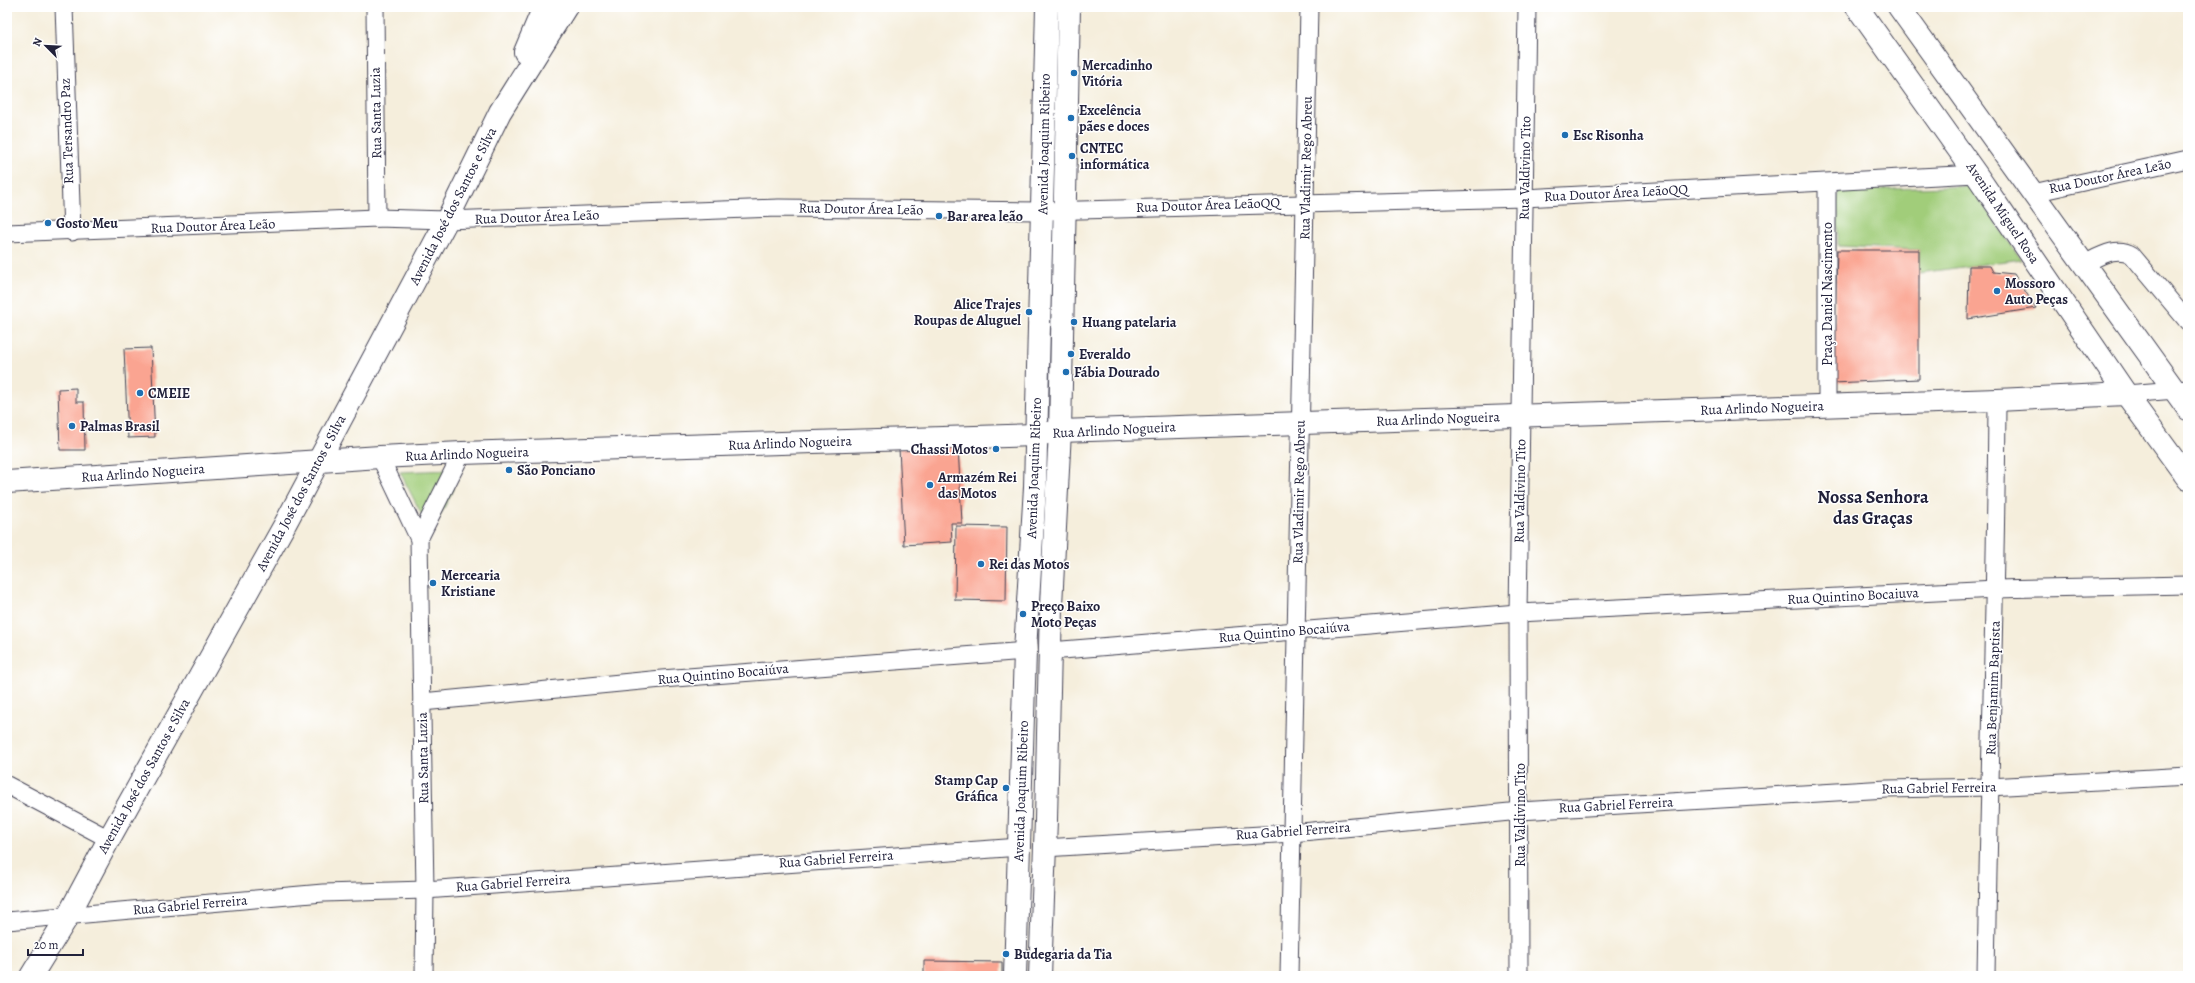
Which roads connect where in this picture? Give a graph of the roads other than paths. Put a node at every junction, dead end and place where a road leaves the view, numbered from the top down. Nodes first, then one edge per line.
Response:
1 (64, 7) edge
2 (375, 7) edge
3 (544, 7) edge
4 (566, 7) edge
5 (1047, 7) edge
6 (1069, 7) edge
7 (1309, 7) edge
8 (1527, 7) edge
9 (1857, 7) edge
10 (1898, 7) edge
11 (500, 112) junction
12 (2188, 159) edge
13 (1976, 174) junction
14 (1827, 183) junction
15 (2033, 193) junction
16 (1524, 198) junction
17 (1305, 202) junction
18 (1053, 210) junction
19 (377, 218) junction
20 (447, 220) junction
21 (72, 232) junction
22 (7, 233) edge
23 (2084, 264) junction
24 (2188, 322) edge
25 (2181, 389) edge
26 (2126, 394) junction
27 (1997, 400) junction
28 (1827, 406) junction
29 (2188, 409) edge
30 (1521, 416) junction
31 (1301, 423) junction
32 (1060, 432) junction
33 (1036, 435) junction
34 (462, 453) junction
35 (380, 457) junction
36 (318, 461) junction
37 (2188, 480) edge
38 (7, 482) edge
39 (419, 539) junction
40 (2188, 585) edge
41 (1996, 589) junction
42 (1518, 613) junction
43 (1296, 632) junction
44 (1025, 651) junction
45 (1050, 651) junction
46 (422, 702) junction
47 (2188, 776) edge
48 (7, 785) edge
49 (1989, 787) junction
50 (1520, 811) junction
51 (1292, 832) junction
52 (109, 839) junction
53 (1020, 847) junction
54 (1044, 848) junction
55 (425, 890) junction
56 (68, 916) junction
57 (7, 921) edge
58 (31, 976) edge
59 (424, 976) edge
60 (1015, 976) edge
61 (1040, 976) edge
62 (1289, 976) edge
63 (1519, 976) edge
64 (1986, 976) edge

1 - 21 street, Rua Tersandro Paz
2 - 19 street, Rua Santa Luzia
3 - 11 main road
4 - 11 main road, Avenida José dos Santos e Silva
5 - 18 main road, Avenida Joaquim Ribeiro
6 - 18 main road, Avenida Joaquim Ribeiro
7 - 17 street, Rua Vladimir Rego Abreu
8 - 16 street, Rua Valdivino Tito
9 - 13 main road, Avenida Miguel Rosa
10 - 15 main road
11 - 20 main road, Avenida José dos Santos e Silva
12 - 15 street, Rua Doutor Área Leão
13 - 14 street, Rua Doutor Área LeãoQQ
13 - 26 main road, Avenida Miguel Rosa
14 - 16 street, Rua Doutor Área LeãoQQ
14 - 28 street, Praça Daniel Nascimento
15 - 23 main road
16 - 17 street, Rua Doutor Área LeãoQQ
16 - 30 street, Rua Valdivino Tito
17 - 18 street, Rua Doutor Área LeãoQQ
17 - 31 street, Rua Vladimir Rego Abreu
18 - 20 street, Rua Doutor Área Leão
18 - 32 main road, Avenida Joaquim Ribeiro
18 - 33 main road, Avenida Joaquim Ribeiro
19 - 20 street, Rua Doutor Área Leão
19 - 21 street, Rua Doutor Área Leão
20 - 36 main road, Avenida José dos Santos e Silva
21 - 22 street, Rua Doutor Área Leão
23 - 24 street
23 - 25 main road
25 - 26 street
25 - 29 main road
26 - 27 main road, Rua Arlindo Nogueira
26 - 37 main road, Avenida Miguel Rosa
27 - 28 main road, Rua Arlindo Nogueira
27 - 41 street, Rua Benjamim Baptista
28 - 30 main road, Rua Arlindo Nogueira
30 - 31 main road, Rua Arlindo Nogueira
30 - 42 street, Rua Valdivino Tito
31 - 32 main road, Rua Arlindo Nogueira
31 - 43 street, Rua Vladimir Rego Abreu
32 - 33 main road, Rua Arlindo Nogueira
32 - 45 main road, Avenida Joaquim Ribeiro
33 - 34 main road, Rua Arlindo Nogueira
33 - 44 main road, Avenida Joaquim Ribeiro
34 - 35 main road, Rua Arlindo Nogueira
34 - 39 street, Rua Santa Luzia
35 - 36 main road, Rua Arlindo Nogueira
35 - 39 street, Rua Santa Luzia
36 - 38 main road, Rua Arlindo Nogueira
36 - 52 main road, Avenida José dos Santos e Silva
39 - 46 street, Rua Santa Luzia
40 - 41 street, Rua Quintino Bocaiuva
41 - 42 street, Rua Quintino Bocaiuva
41 - 49 street, Rua Benjamim Baptista
42 - 43 street, Rua Quintino Bocaiúva
42 - 50 street, Rua Valdivino Tito
43 - 45 street, Rua Quintino Bocaiúva
43 - 51 street, Rua Vladimir Rego Abreu
44 - 46 street, Rua Quintino Bocaiúva
44 - 53 main road, Avenida Joaquim Ribeiro
45 - 54 main road, Avenida Joaquim Ribeiro
46 - 55 street, Rua Santa Luzia
47 - 49 street, Rua Gabriel Ferreira
48 - 52 street
49 - 50 street, Rua Gabriel Ferreira
49 - 64 street, Rua Benjamim Baptista
50 - 51 street, Rua Gabriel Ferreira
50 - 63 street, Rua Valdivino Tito
51 - 54 street, Rua Gabriel Ferreira
51 - 62 street, Rua Vladimir Rego Abreu
52 - 56 main road, Avenida José dos Santos e Silva
53 - 55 street, Rua Gabriel Ferreira
53 - 60 main road, Avenida Joaquim Ribeiro
54 - 61 main road, Avenida Joaquim Ribeiro
55 - 56 street, Rua Gabriel Ferreira
55 - 59 street, Rua Santa Luzia
56 - 57 street, Rua Gabriel Ferreira
56 - 58 main road, Avenida José dos Santos e Silva

